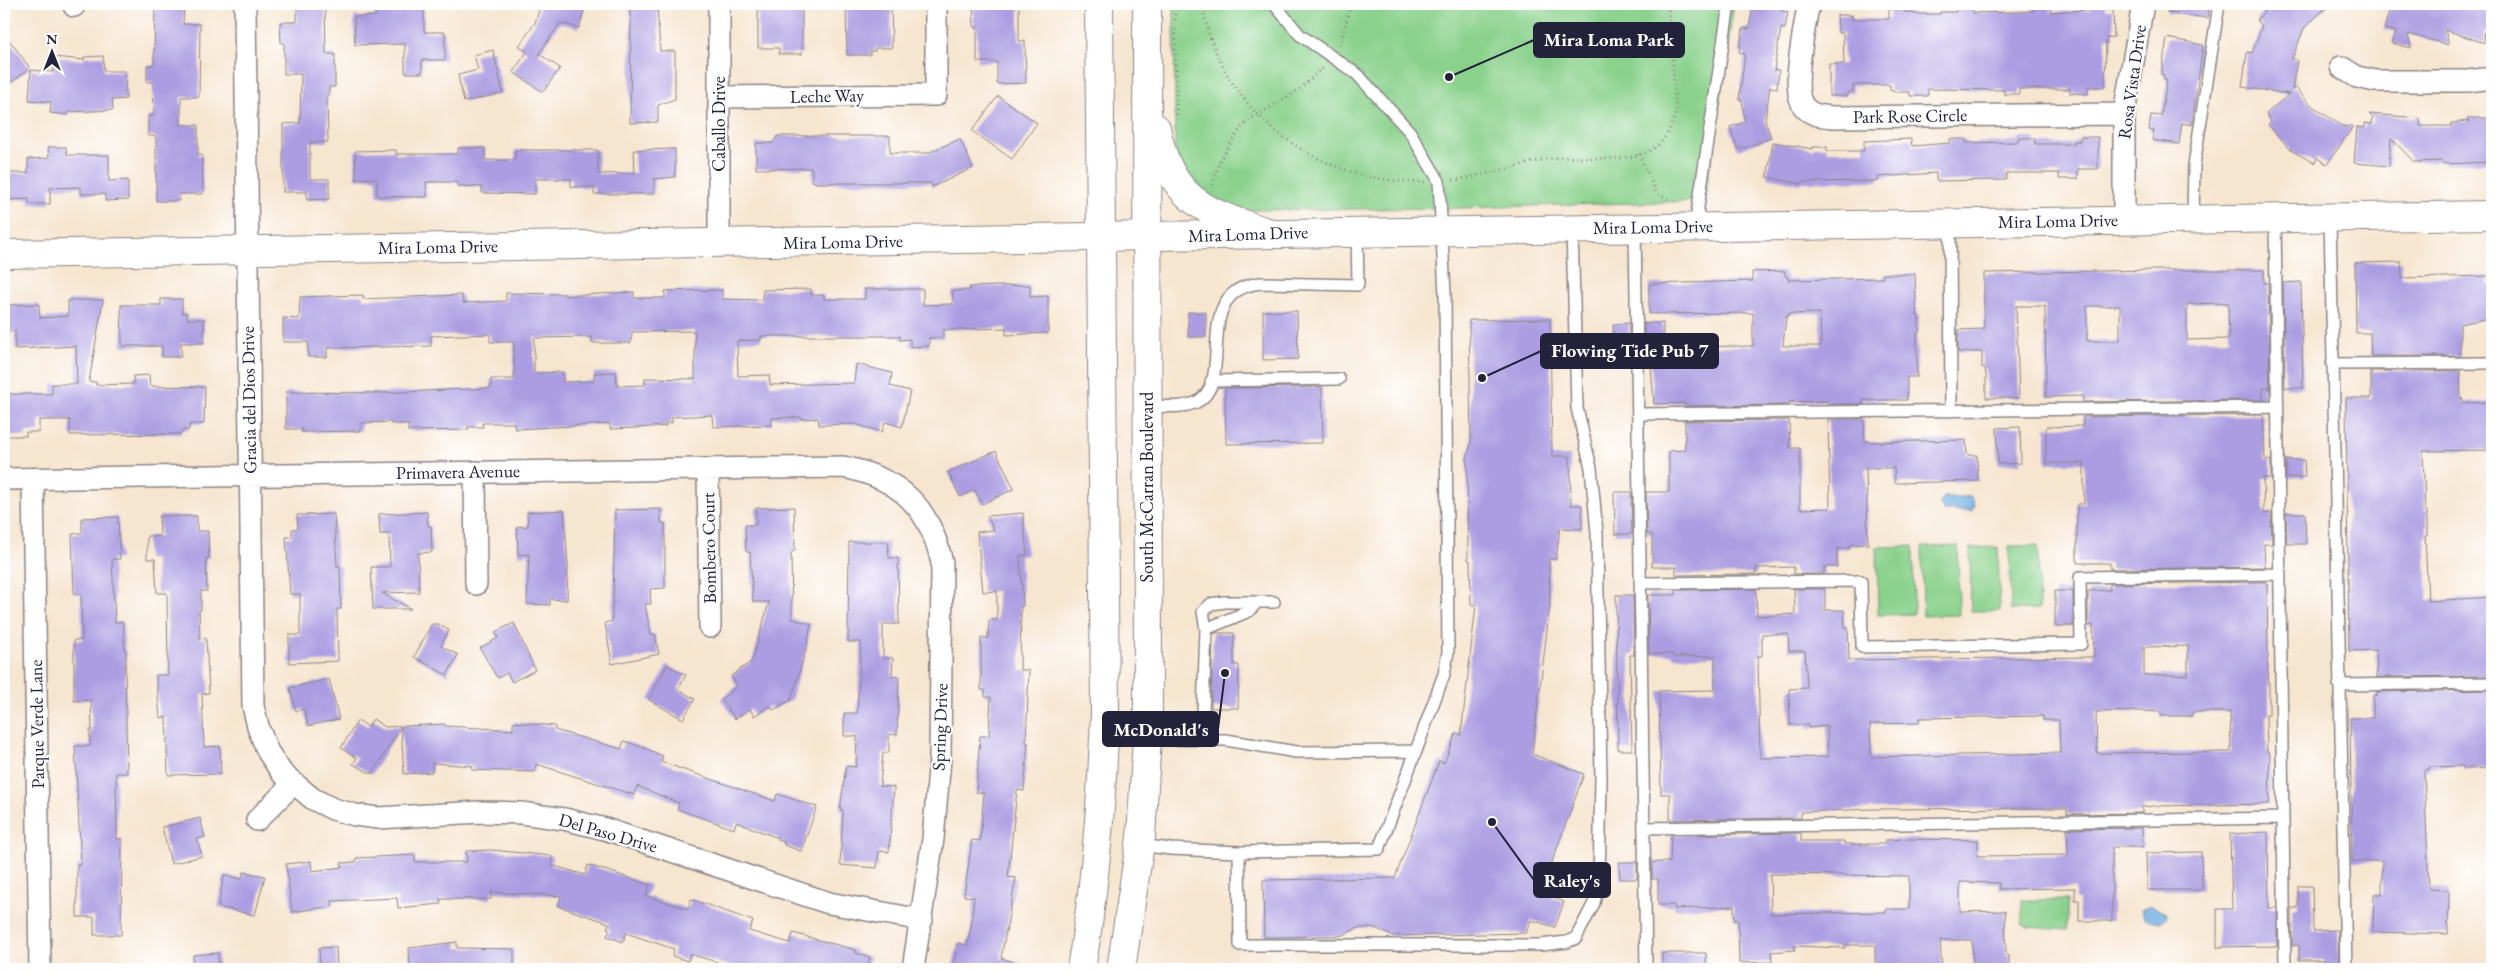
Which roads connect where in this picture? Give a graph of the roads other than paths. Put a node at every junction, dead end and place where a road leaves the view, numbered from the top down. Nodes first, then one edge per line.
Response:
1 (245, 4) edge
2 (719, 4) edge
3 (936, 4) edge
4 (1099, 4) edge
5 (1147, 4) edge
6 (1274, 4) edge
7 (1729, 4) edge
8 (1810, 4) edge
9 (2143, 4) edge
10 (2219, 4) edge
11 (2341, 67) dead end
12 (1147, 78) junction
13 (2492, 78) edge
14 (719, 97) junction
15 (2124, 114) junction
16 (2492, 215) edge
17 (2275, 218) junction
18 (2330, 218) junction
19 (2193, 219) junction
20 (2124, 220) junction
21 (1950, 223) junction
22 (1695, 227) junction
23 (1572, 228) junction
24 (1635, 228) junction
25 (1442, 230) junction
26 (1357, 232) junction
27 (1274, 234) junction
28 (1100, 238) junction
29 (1147, 238) junction
30 (719, 243) junction
31 (247, 250) junction
32 (4, 254) edge
33 (2492, 363) edge
34 (2332, 364) junction
35 (1339, 379) dead end
36 (1211, 381) junction
37 (1147, 406) junction
38 (2278, 407) junction
39 (1951, 410) junction
40 (1638, 414) junction
41 (708, 468) junction
42 (474, 472) junction
43 (250, 475) junction
44 (33, 478) junction
45 (4, 479) edge
46 (906, 494) joint
47 (2280, 574) junction
48 (1640, 583) junction
49 (476, 584) dead end
50 (1257, 602) junction
51 (1274, 602) dead end
52 (710, 627) dead end
53 (1206, 629) junction
54 (2492, 683) edge
55 (2340, 685) junction
56 (1147, 739) junction
57 (1202, 740) junction
58 (1416, 751) junction
59 (293, 784) junction
60 (2283, 818) junction
61 (258, 820) dead end
62 (1644, 828) junction
63 (1140, 846) junction
64 (1239, 852) junction
65 (922, 920) junction
66 (1089, 920) junction
67 (40, 969) edge
68 (913, 969) edge
69 (1081, 969) edge
70 (1093, 969) edge
71 (1121, 969) edge
72 (1646, 969) edge
73 (2284, 969) edge
74 (2346, 969) edge

1 - 31 street, Gracia del Dios Drive
2 - 14 street, Caballo Drive
3 - 14 street, Leche Way
4 - 28 main road
5 - 12 main road, South McCarran Boulevard
6 - 25 lane
7 - 22 lane
8 - 15 street, Park Rose Circle
9 - 15 street, Rosa Vista Drive
10 - 19 lane
11 - 13 street
12 - 27 main road
12 - 29 main road, South McCarran Boulevard
14 - 30 street, Caballo Drive
15 - 20 street, Rosa Vista Drive
16 - 18 main road, Mira Loma Drive
17 - 18 main road, Mira Loma Drive
17 - 19 main road, Mira Loma Drive
17 - 38 lane
18 - 34 lane
19 - 20 main road, Mira Loma Drive
20 - 21 main road, Mira Loma Drive
21 - 22 main road, Mira Loma Drive
21 - 39 lane
22 - 24 main road, Mira Loma Drive
23 - 24 main road, Mira Loma Drive
23 - 25 main road, Mira Loma Drive
23 - 64 lane
24 - 40 lane
25 - 26 main road, Mira Loma Drive
25 - 58 lane
26 - 27 main road, Mira Loma Drive
26 - 36 lane
27 - 29 main road, Mira Loma Drive
28 - 29 main road, Mira Loma Drive
28 - 30 main road, Mira Loma Drive
28 - 66 main road
29 - 37 main road, South McCarran Boulevard
30 - 31 main road, Mira Loma Drive
31 - 32 main road, Mira Loma Drive
31 - 43 street, Gracia del Dios Drive
33 - 34 lane
34 - 55 lane
35 - 36 lane
36 - 37 lane
37 - 56 main road, South McCarran Boulevard
38 - 39 lane
38 - 47 lane
39 - 40 lane
40 - 48 lane
41 - 42 street, Primavera Avenue
41 - 46 street, Primavera Avenue
41 - 52 street, Bombero Court
42 - 43 street, Primavera Avenue
42 - 49 street
43 - 44 street, Primavera Avenue
43 - 59 street, Gracia del Dios Drive
44 - 45 street, Primavera Avenue
44 - 67 street, Parque Verde Lane
46 - 65 street, Spring Drive
47 - 48 lane
47 - 60 lane
48 - 62 lane
50 - 51 lane
50 - 53 lane
50 - 53 lane
53 - 57 lane
54 - 55 lane
55 - 74 lane
56 - 57 lane
56 - 63 main road, South McCarran Boulevard
57 - 58 lane
58 - 64 lane
59 - 61 street
59 - 65 street, Del Paso Drive
60 - 62 lane
60 - 73 lane
62 - 72 lane
63 - 64 lane
63 - 71 main road, South McCarran Boulevard
65 - 68 street, Spring Drive
66 - 69 main road
66 - 70 main road

